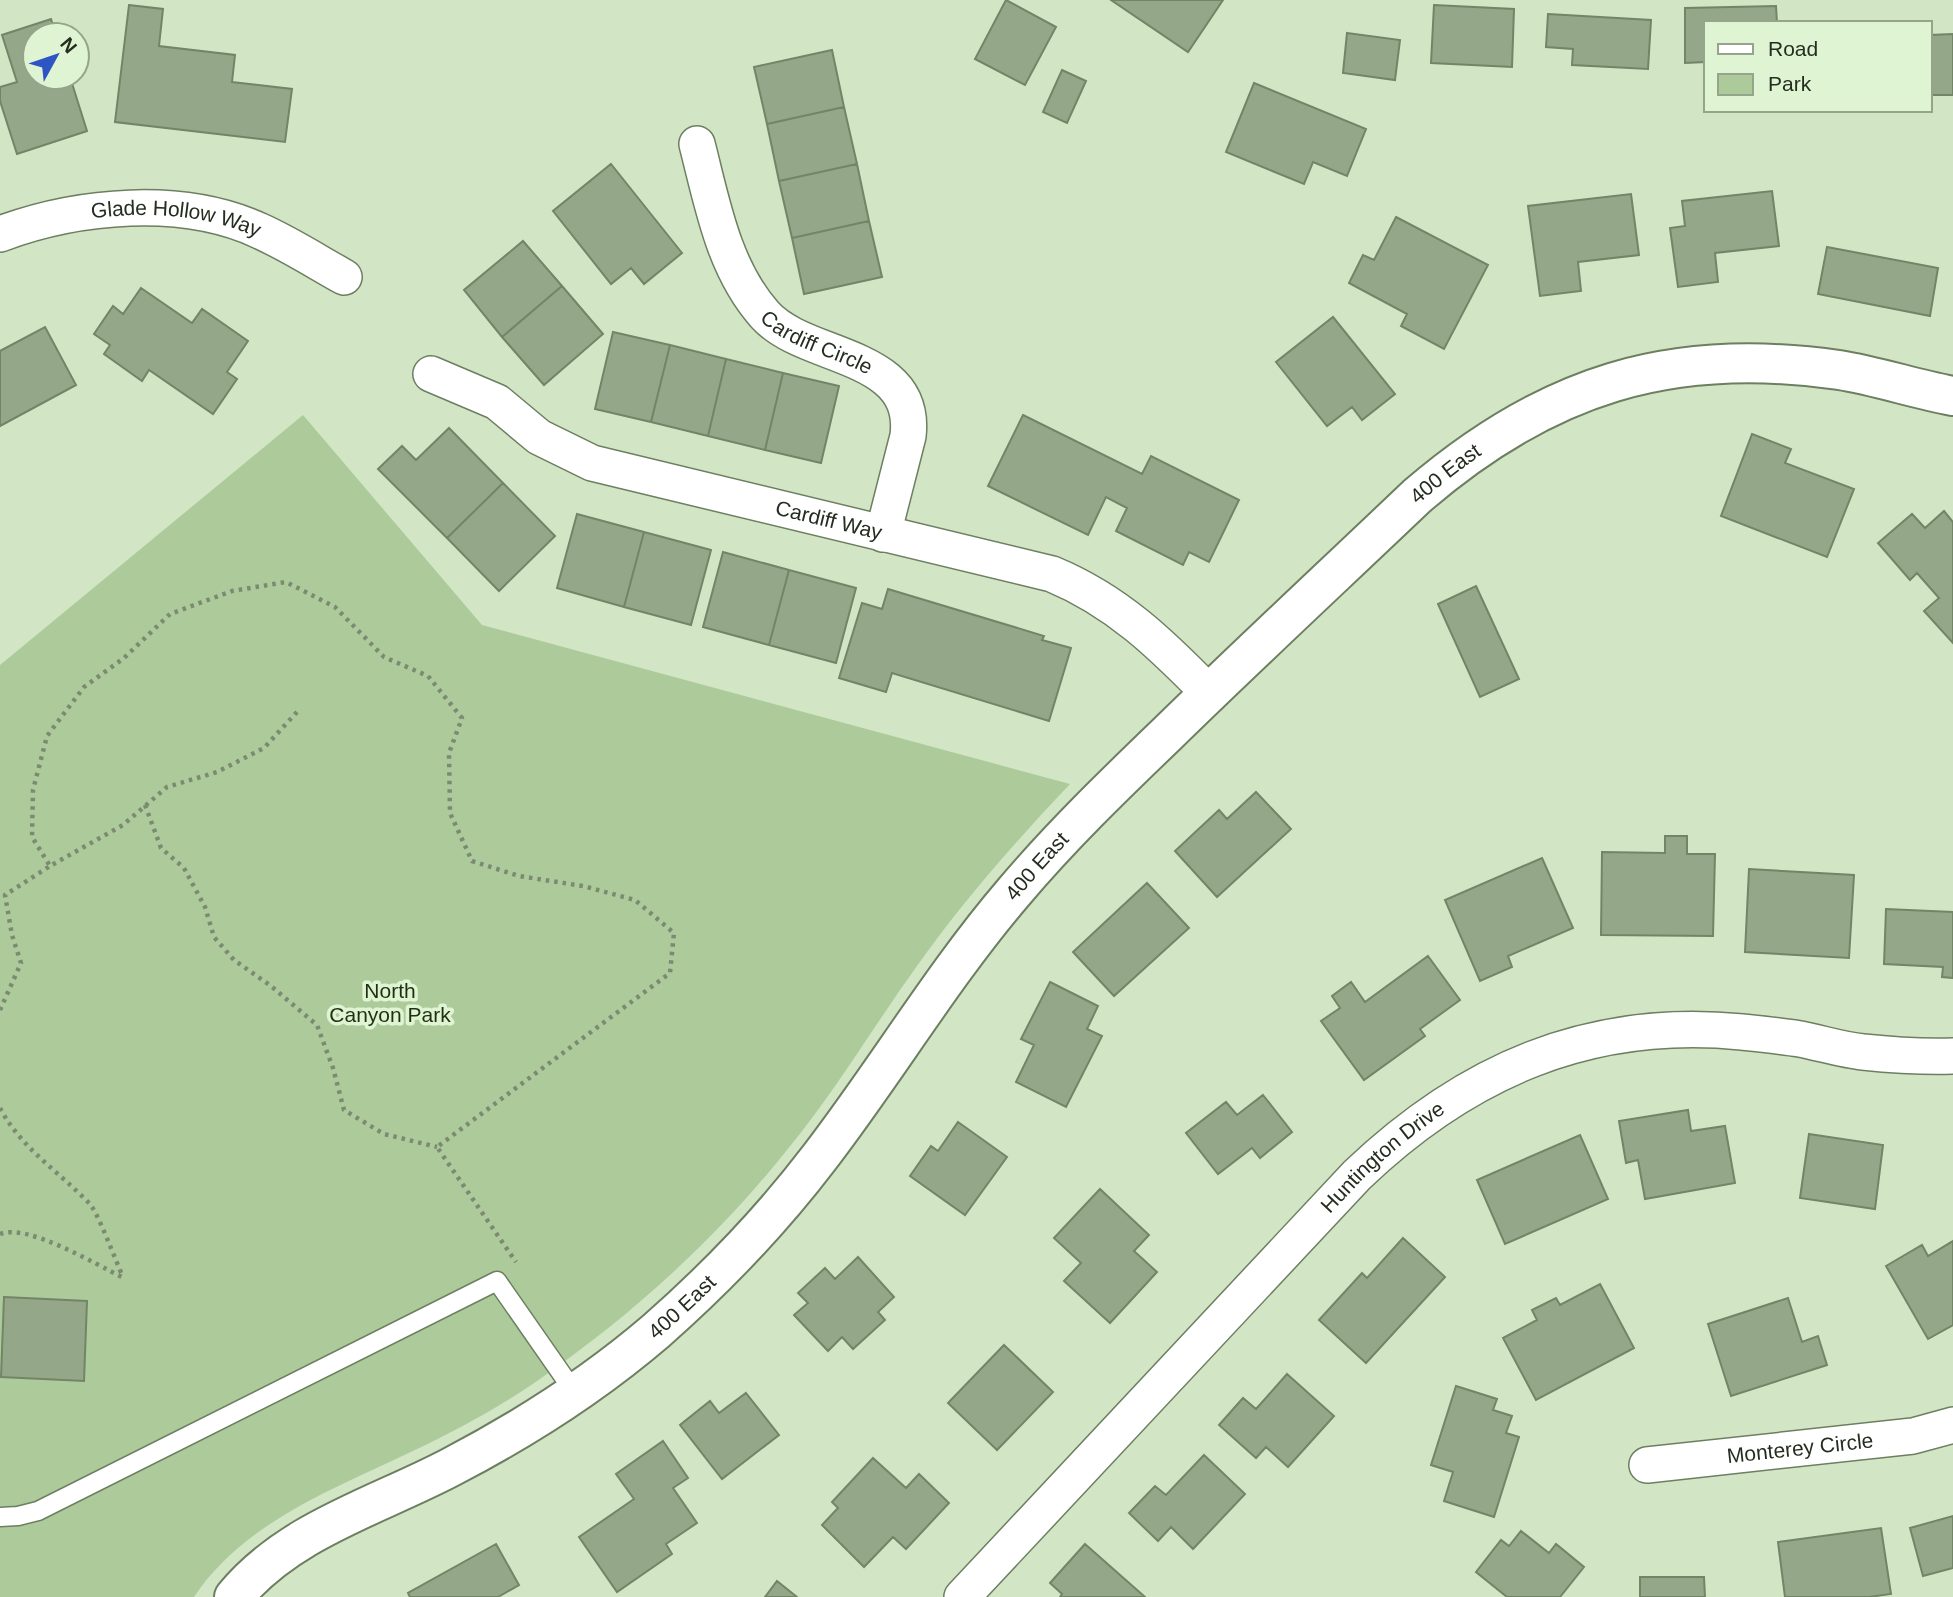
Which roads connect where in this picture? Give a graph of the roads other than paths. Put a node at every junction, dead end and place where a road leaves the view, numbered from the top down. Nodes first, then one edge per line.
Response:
1 (696, 144) dead end
2 (0, 234) edge
3 (344, 277) dead end
4 (430, 374) dead end
5 (1953, 396) edge
6 (883, 534) junction
7 (1209, 693) junction
8 (1953, 1056) edge
9 (575, 1393) junction
10 (1953, 1425) edge
11 (1647, 1465) dead end
12 (0, 1517) edge
13 (234, 1597) edge
14 (962, 1597) edge

1 - 6 street, Cardiff Circle
2 - 3 street, Glade Hollow Way
4 - 6 street, Cardiff Way
5 - 7 street, 400 East
6 - 7 street, Cardiff Way
7 - 9 street, 400 East
8 - 14 street, Huntington Drive
9 - 12 lane
9 - 13 street, 400 East
10 - 11 street, Monterey Circle

